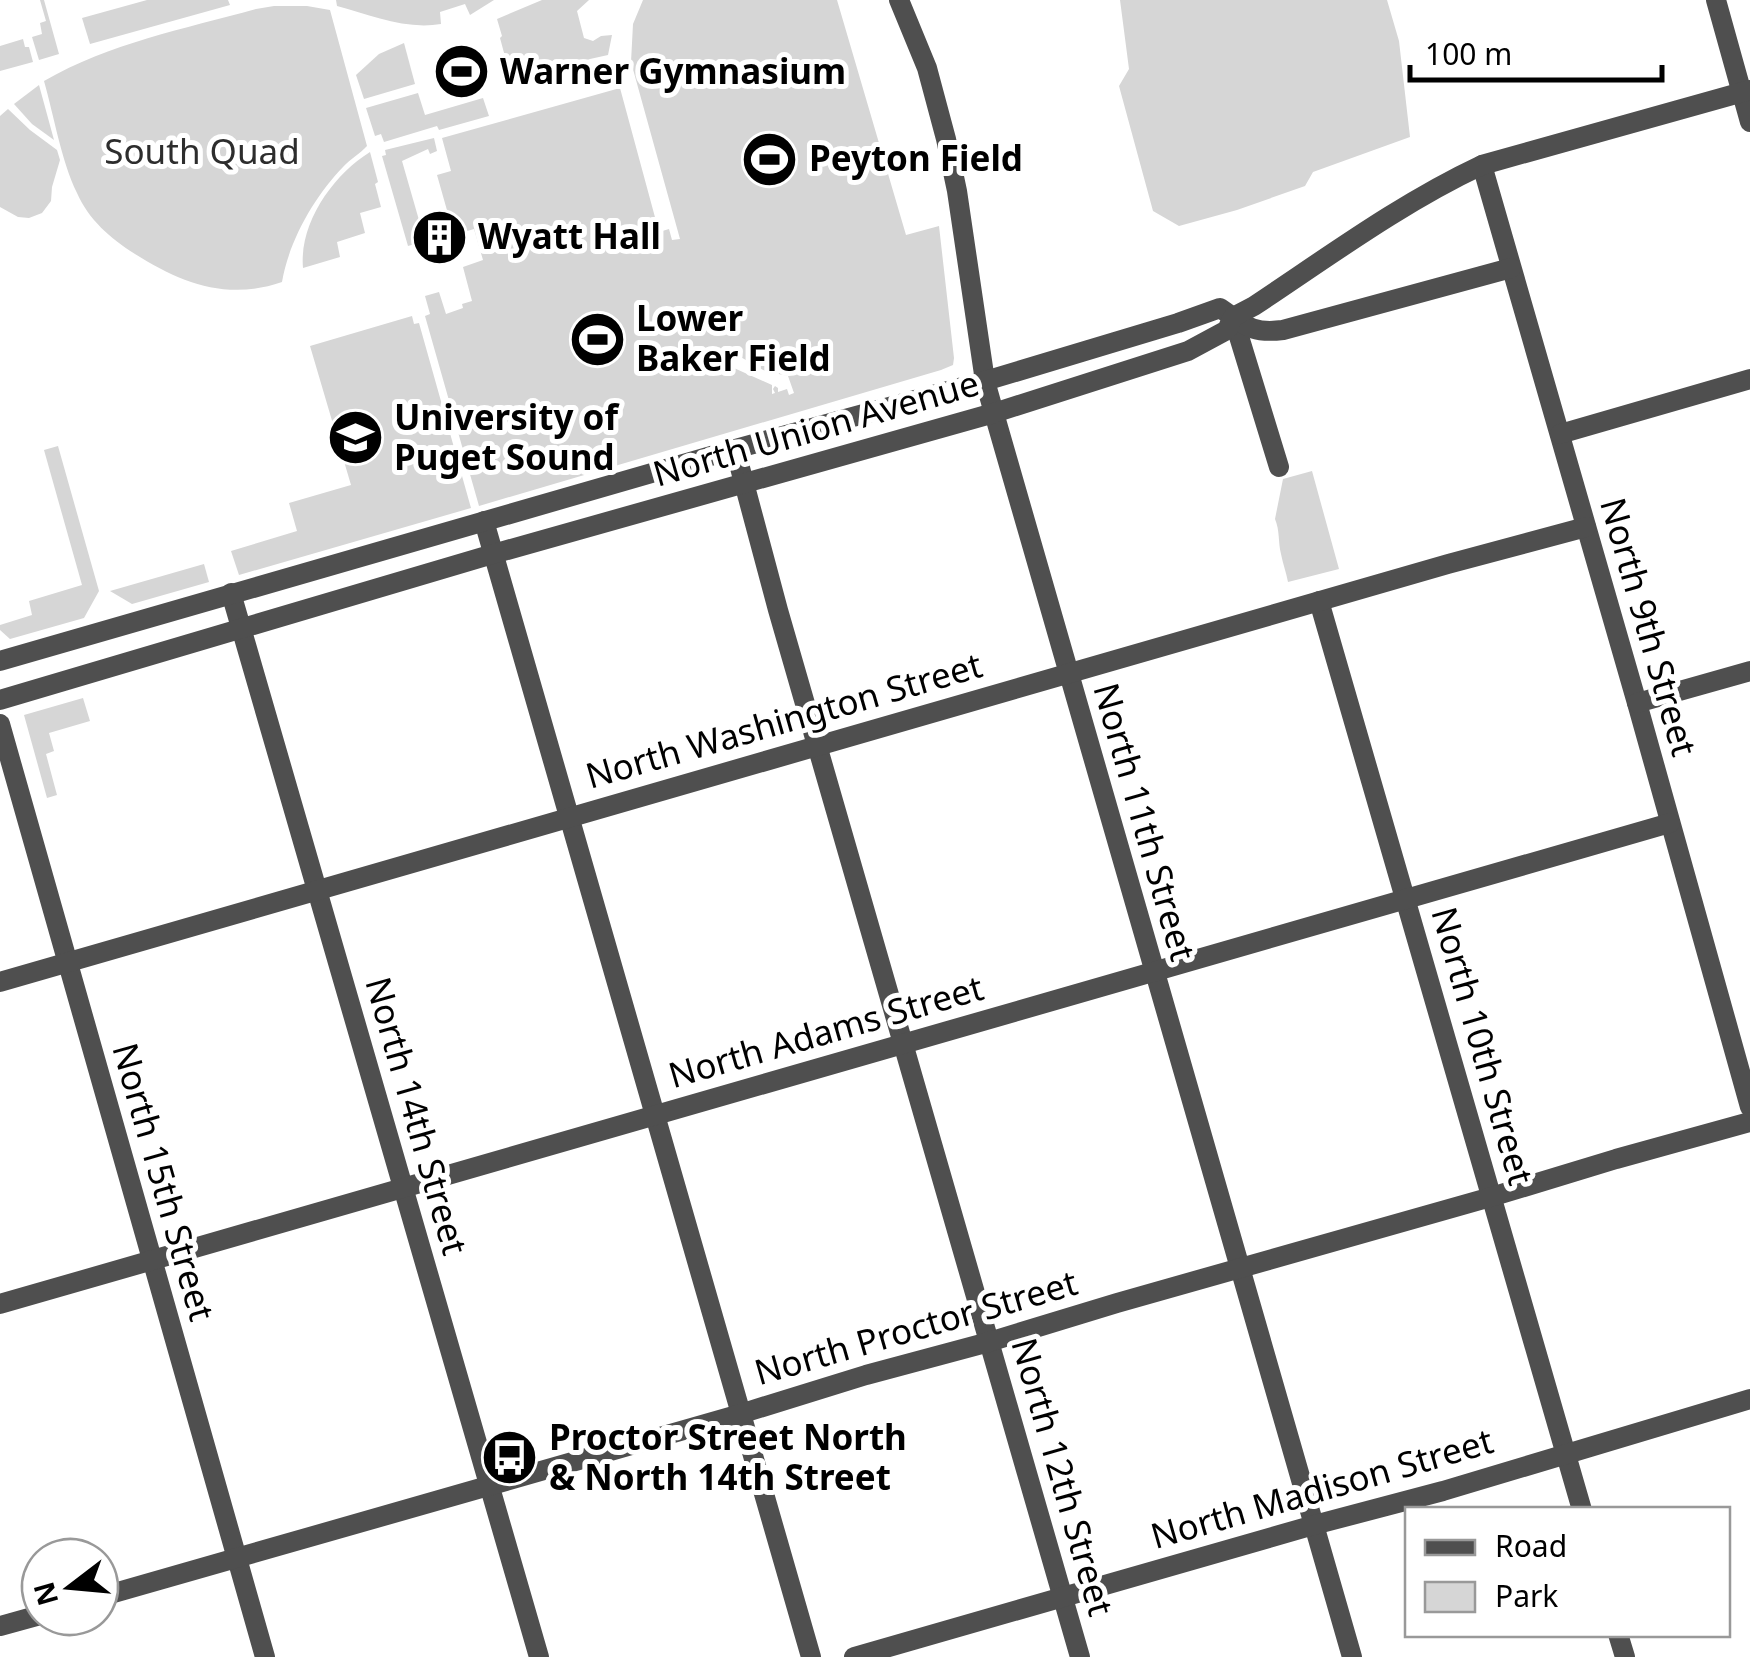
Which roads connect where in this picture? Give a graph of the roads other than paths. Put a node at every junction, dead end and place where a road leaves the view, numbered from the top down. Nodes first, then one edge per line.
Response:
1 (899, 0) edge
2 (1716, 0) edge
3 (1746, 91) edge
4 (1750, 122) edge
5 (1482, 165) junction
6 (1511, 268) junction
7 (1233, 317) junction
8 (1750, 379) edge
9 (985, 380) junction
10 (994, 413) junction
11 (1560, 434) junction
12 (734, 449) junction
13 (1279, 468) dead end
14 (745, 484) junction
15 (484, 521) junction
16 (1586, 527) junction
17 (493, 554) junction
18 (231, 593) junction
19 (1319, 602) junction
20 (242, 630) junction
21 (0, 661) edge
22 (1750, 671) edge
23 (1068, 674) junction
24 (0, 700) edge
25 (1637, 704) junction
26 (0, 724) edge
27 (817, 745) junction
28 (568, 816) junction
29 (1670, 823) junction
30 (317, 890) junction
31 (1406, 899) junction
32 (68, 962) junction
33 (1154, 972) junction
34 (0, 982) edge
35 (903, 1044) junction
36 (1750, 1107) edge
37 (655, 1115) junction
38 (1750, 1122) edge
39 (404, 1188) junction
40 (1492, 1197) junction
41 (150, 1260) junction
42 (1240, 1268) junction
43 (0, 1304) edge
44 (990, 1342) junction
45 (1750, 1399) edge
46 (740, 1414) junction
47 (1566, 1452) junction
48 (489, 1485) junction
49 (1581, 1507) edge
50 (1314, 1525) junction
51 (238, 1556) junction
52 (120, 1591) edge
53 (1063, 1597) junction
54 (265, 1657) edge
55 (539, 1657) edge
56 (811, 1657) edge
57 (854, 1657) edge
58 (1080, 1657) edge
59 (1352, 1657) edge

1 - 9 street, North 11th Street
2 - 3 street
3 - 4 street
3 - 5 street, North Union Avenue
5 - 6 street, North 9th Street
5 - 7 street, North Union Avenue
6 - 7 street, North Union Avenue
6 - 11 street, North 9th Street
7 - 9 street, North Union Avenue
7 - 10 street, North Union Avenue
7 - 13 street
8 - 11 street
9 - 10 street, North 11th Street
9 - 12 street, North Union Avenue
10 - 14 street, North Union Avenue
10 - 23 street, North 11th Street
11 - 16 street, North 9th Street
12 - 14 street, North 12th Street
12 - 15 street, North Union Avenue
14 - 17 street, North Union Avenue
14 - 27 street, North 12th Street
15 - 17 street
15 - 18 street, North Union Avenue
16 - 19 street, North Washington Street
16 - 25 street, North 9th Street
17 - 20 street, North Union Avenue
17 - 28 street
18 - 20 street, North 14th Street
18 - 21 street, North Union Avenue
19 - 23 street, North Washington Street
19 - 31 street, North 10th Street
20 - 24 street, North Union Avenue
20 - 30 street, North 14th Street
22 - 25 street
23 - 27 street, North Washington Street
23 - 33 street, North 11th Street
25 - 29 street, North 9th Street
26 - 32 street, North 15th Street
27 - 28 street, North Washington Street
27 - 35 street, North 12th Street
28 - 30 street, North Washington Street
28 - 37 street
29 - 31 street, North Adams Street
29 - 36 street, North 9th Street
30 - 32 street, North Washington Street
30 - 39 street, North 14th Street
31 - 33 street, North Adams Street
31 - 40 street, North 10th Street
32 - 34 street, North Washington Street
32 - 41 street, North 15th Street
33 - 35 street, North Adams Street
33 - 42 street, North 11th Street
35 - 37 street, North Adams Street
35 - 44 street, North 12th Street
37 - 39 street, North Adams Street
37 - 46 street
38 - 40 street, North Proctor Street
39 - 41 street, North Adams Street
39 - 48 street, North 14th Street
40 - 42 street, North Proctor Street
40 - 47 street, North 10th Street
41 - 43 street, North Adams Street
41 - 51 street, North 15th Street
42 - 44 street, North Proctor Street
42 - 50 street, North 11th Street
44 - 46 street, North Proctor Street
44 - 53 street, North 12th Street
45 - 47 street, North Madison Street
46 - 48 street, North Proctor Street
46 - 56 street
47 - 49 street, North 10th Street
47 - 50 street, North Madison Street
48 - 51 street, North Proctor Street
48 - 55 street, North 14th Street
50 - 53 street, North Madison Street
50 - 59 street, North 11th Street
51 - 52 street, North Proctor Street
51 - 54 street, North 15th Street
53 - 57 street, North Madison Street
53 - 58 street, North 12th Street

